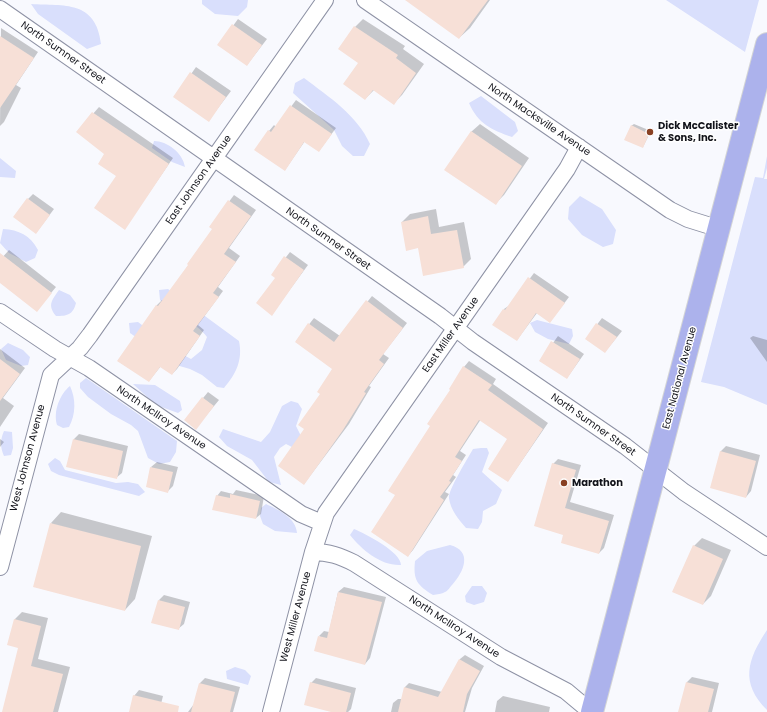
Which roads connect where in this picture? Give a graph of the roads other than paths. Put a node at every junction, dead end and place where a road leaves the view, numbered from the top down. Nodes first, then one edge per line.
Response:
1 (325, 0) edge
2 (365, 0) edge
3 (0, 9) edge
4 (767, 44) edge
5 (579, 147) junction
6 (214, 159) junction
7 (720, 229) junction
8 (0, 312) edge
9 (456, 329) junction
10 (70, 357) junction
11 (656, 470) junction
12 (322, 523) junction
13 (767, 547) edge
14 (313, 552) junction
15 (0, 567) edge
16 (271, 712) edge
17 (592, 712) edge

1 - 6 street, East Johnson Avenue
2 - 5 street, North Macksville Avenue
3 - 6 street, North Sumner Street
4 - 7 main road, East National Avenue
5 - 7 street, North Macksville Avenue
5 - 9 street, East Miller Avenue
6 - 9 street, North Sumner Street
6 - 10 street, East Johnson Avenue
7 - 11 main road, East National Avenue
8 - 10 street, North McIlroy Avenue
9 - 11 street, North Sumner Street
9 - 12 street, East Miller Avenue
10 - 12 street, North McIlroy Avenue
10 - 15 street, West Johnson Avenue
11 - 13 street, North Sumner Street
11 - 17 main road, East National Avenue
12 - 14 street, West Miller Avenue
14 - 16 street, West Miller Avenue
14 - 17 street, North McIlroy Avenue

